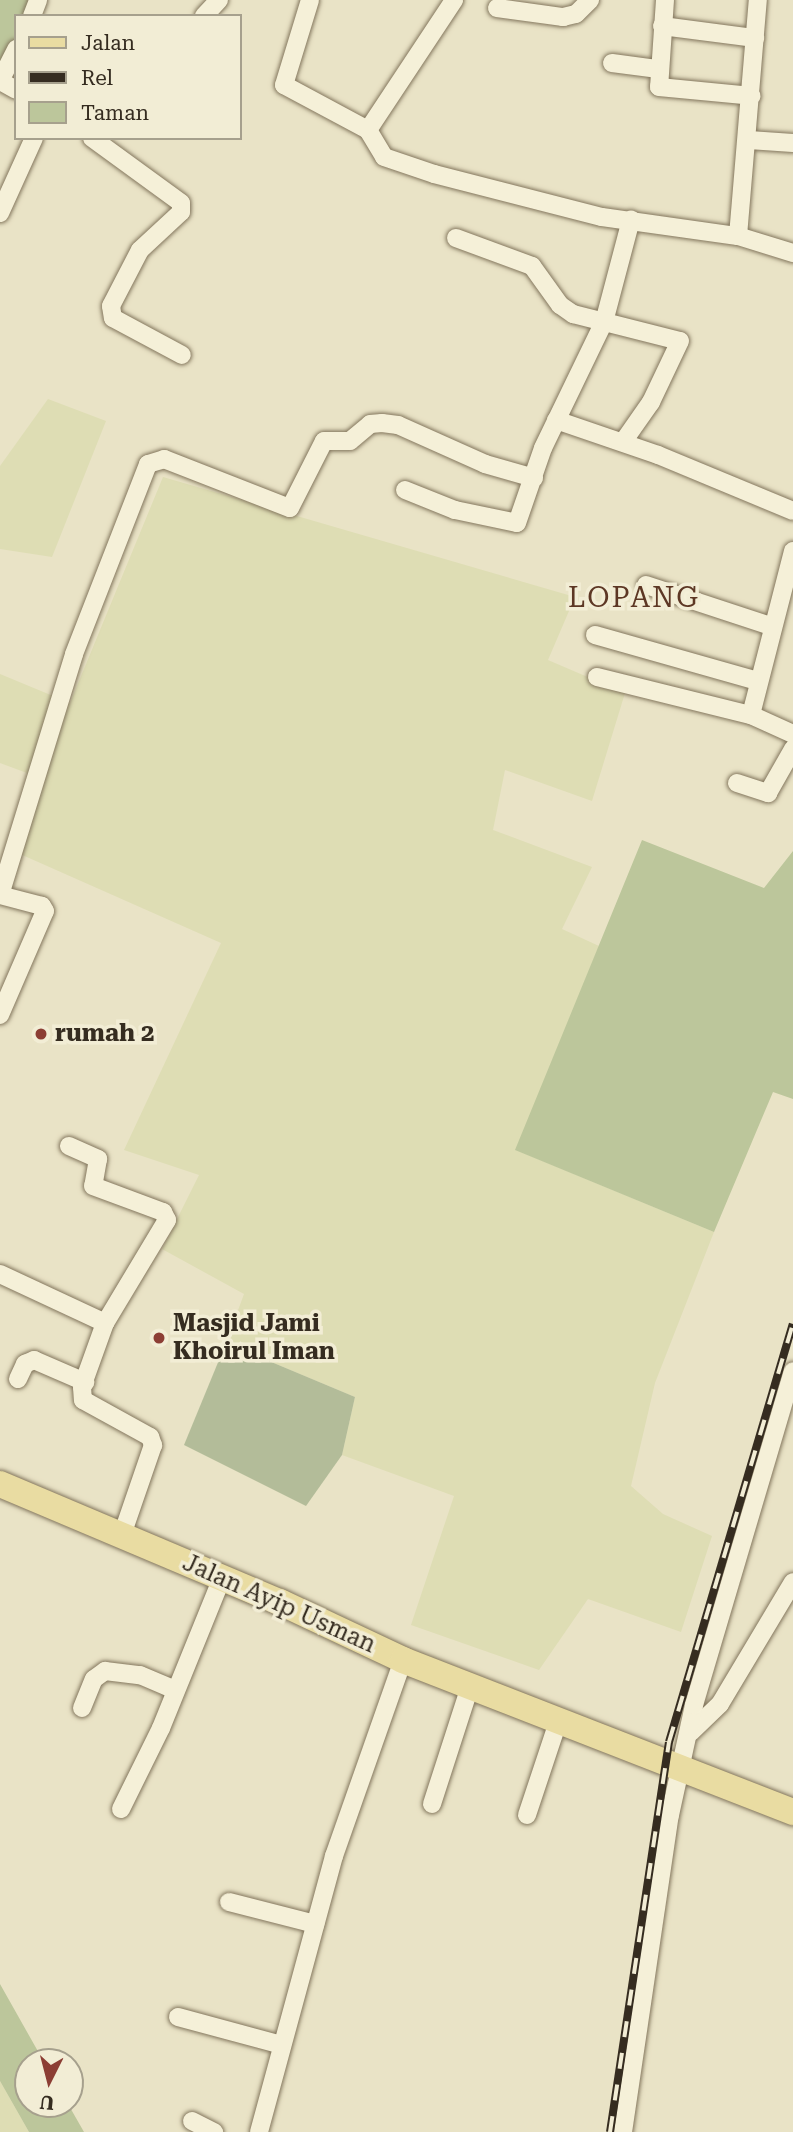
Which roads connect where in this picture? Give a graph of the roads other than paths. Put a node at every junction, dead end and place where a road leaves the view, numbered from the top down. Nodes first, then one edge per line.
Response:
1 (219, 0) edge
2 (310, 0) edge
3 (453, 0) edge
4 (590, 0) edge
5 (665, 0) edge
6 (758, 0) edge
7 (497, 8) dead end
8 (206, 14) edge
9 (662, 26) junction
10 (755, 37) junction
11 (14, 53) edge
12 (612, 63) dead end
13 (657, 69) junction
14 (0, 81) edge
15 (752, 96) junction
16 (368, 130) junction
17 (749, 139) junction
18 (33, 140) edge
19 (95, 140) edge
20 (793, 143) edge
21 (0, 213) edge
22 (631, 220) junction
23 (738, 236) junction
24 (456, 238) dead end
25 (793, 253) edge
26 (604, 322) junction
27 (182, 355) dead end
28 (556, 420) junction
29 (623, 442) junction
30 (534, 478) junction
31 (405, 490) dead end
32 (793, 511) edge
33 (793, 551) edge
34 (646, 585) dead end
35 (771, 626) junction
36 (595, 635) dead end
37 (597, 677) dead end
38 (758, 681) junction
39 (751, 715) junction
40 (793, 734) edge
41 (793, 749) edge
42 (737, 783) dead end
43 (0, 1015) edge
44 (69, 1146) dead end
45 (0, 1273) edge
46 (105, 1323) junction
47 (793, 1371) edge
48 (18, 1379) dead end
49 (85, 1382) junction
50 (786, 1417) edge
51 (0, 1484) edge
52 (122, 1535) junction
53 (222, 1578) junction
54 (793, 1582) edge
55 (403, 1660) junction
56 (470, 1686) junction
57 (175, 1690) junction
58 (82, 1708) dead end
59 (558, 1723) junction
60 (691, 1732) junction
61 (684, 1766) junction
62 (432, 1804) dead end
63 (121, 1809) dead end
64 (793, 1812) edge
65 (527, 1815) dead end
66 (229, 1902) dead end
67 (314, 1924) junction
68 (178, 2017) dead end
69 (282, 2045) junction
70 (192, 2121) dead end
71 (214, 2132) edge
72 (259, 2132) edge
73 (623, 2132) edge

1 - 8 street
2 - 16 street
3 - 16 street
4 - 7 street
5 - 9 street
6 - 10 street
9 - 10 street
9 - 13 street
10 - 15 street
11 - 14 street
12 - 13 street
13 - 15 street
15 - 17 street
16 - 22 street
17 - 20 street
17 - 23 street
18 - 21 street
19 - 27 street
22 - 23 street
22 - 26 street
23 - 25 street
24 - 26 street
26 - 28 street
26 - 29 street
28 - 29 street
28 - 30 street
29 - 32 street
30 - 31 street
30 - 43 street
33 - 35 street
34 - 35 street
35 - 38 street
36 - 38 street
37 - 39 street
38 - 39 street
39 - 40 street
41 - 42 street
44 - 46 street
45 - 46 street
46 - 49 street
47 - 50 street
48 - 49 street
49 - 52 street
50 - 60 street
51 - 52 main road, Jalan Ayip Usman
52 - 53 main road, Jalan Ayip Usman
53 - 55 main road, Jalan Ayip Usman
53 - 57 street
54 - 60 street
55 - 56 main road, Jalan Ayip Usman
55 - 67 street
56 - 59 main road, Jalan Ayip Usman
56 - 62 street
57 - 58 street
57 - 63 street
59 - 61 main road, Jalan Ayip Usman
59 - 65 street
60 - 61 street
61 - 64 main road, Jalan Ayip Usman
61 - 73 street
66 - 67 street
67 - 69 street
68 - 69 street
69 - 72 street
70 - 71 street

